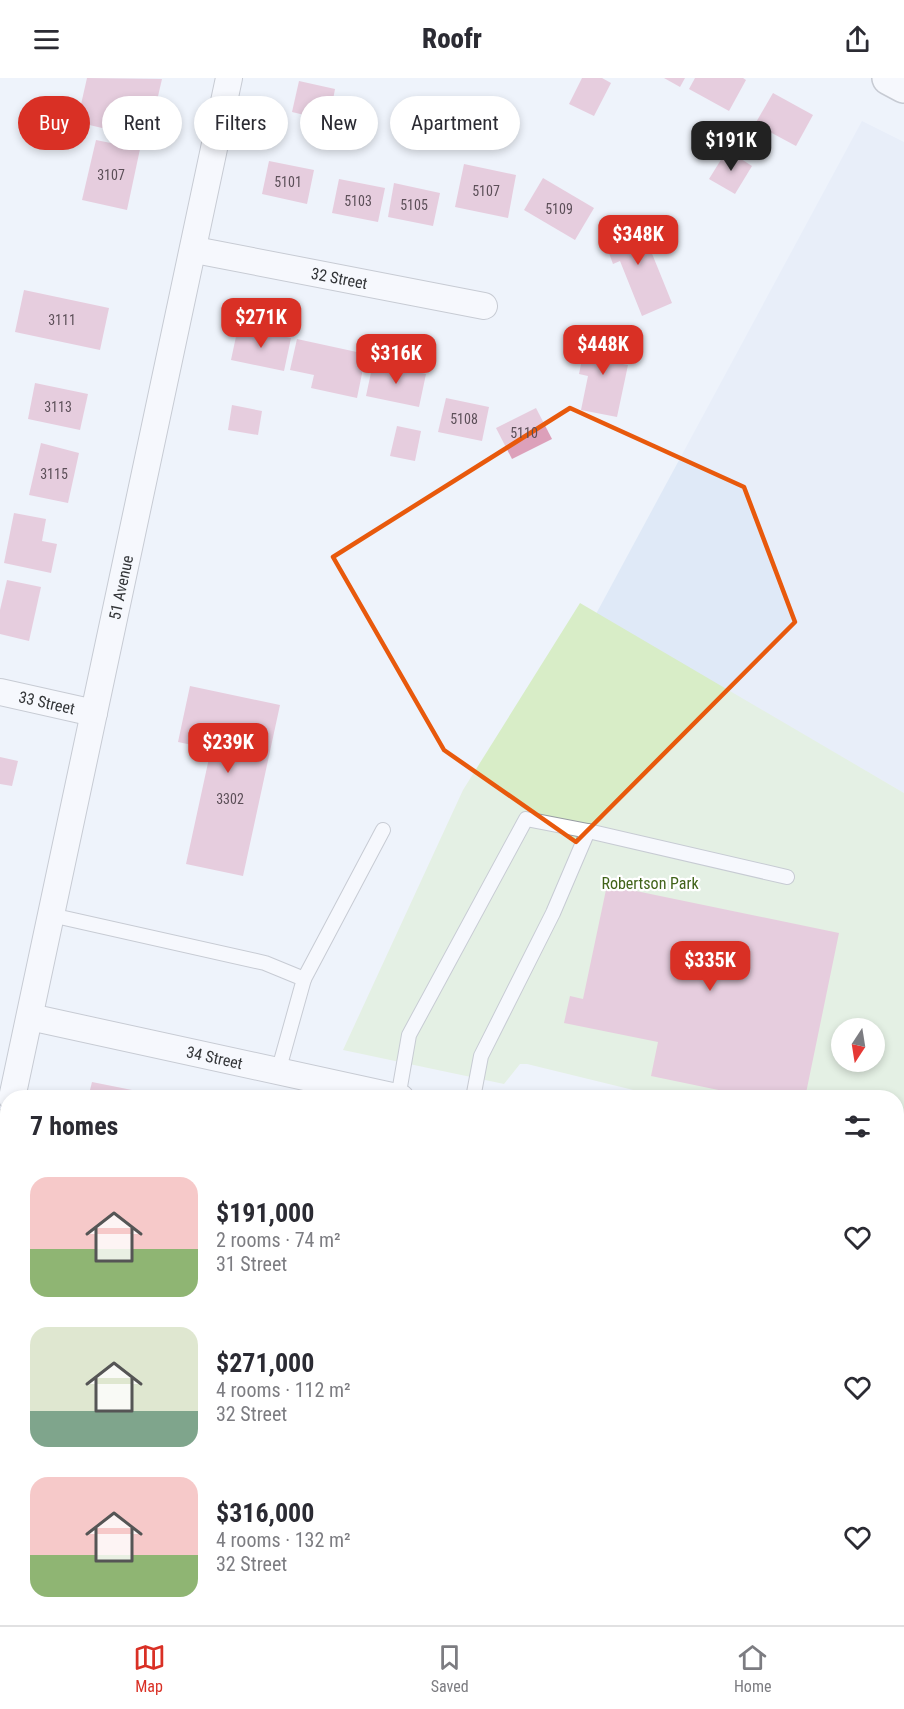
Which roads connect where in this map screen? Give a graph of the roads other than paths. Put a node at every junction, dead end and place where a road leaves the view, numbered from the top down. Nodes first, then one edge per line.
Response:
1 (229, 78) edge
2 (889, 78) edge
3 (904, 86) edge
4 (195, 250) junction
5 (484, 306) dead end
6 (0, 692) edge
7 (94, 713) junction
8 (383, 830) dead end
9 (588, 831) junction
10 (787, 877) dead end
11 (51, 915) junction
12 (304, 979) junction
13 (30, 1017) junction
14 (278, 1072) junction
15 (14, 1090) edge
16 (359, 1090) edge
17 (392, 1090) edge
18 (475, 1090) edge

1 - 4 street, 51 Avenue
2 - 3 street
4 - 5 street, 32 Street
4 - 7 street, 51 Avenue
6 - 7 street, 33 Street
7 - 11 street, 51 Avenue
8 - 12 lane
9 - 10 lane
9 - 17 lane
9 - 18 lane
11 - 12 lane
11 - 13 street, 51 Avenue
12 - 14 lane
13 - 14 street, 34 Street
13 - 15 street, 51 Avenue
14 - 16 street, 34 Street

